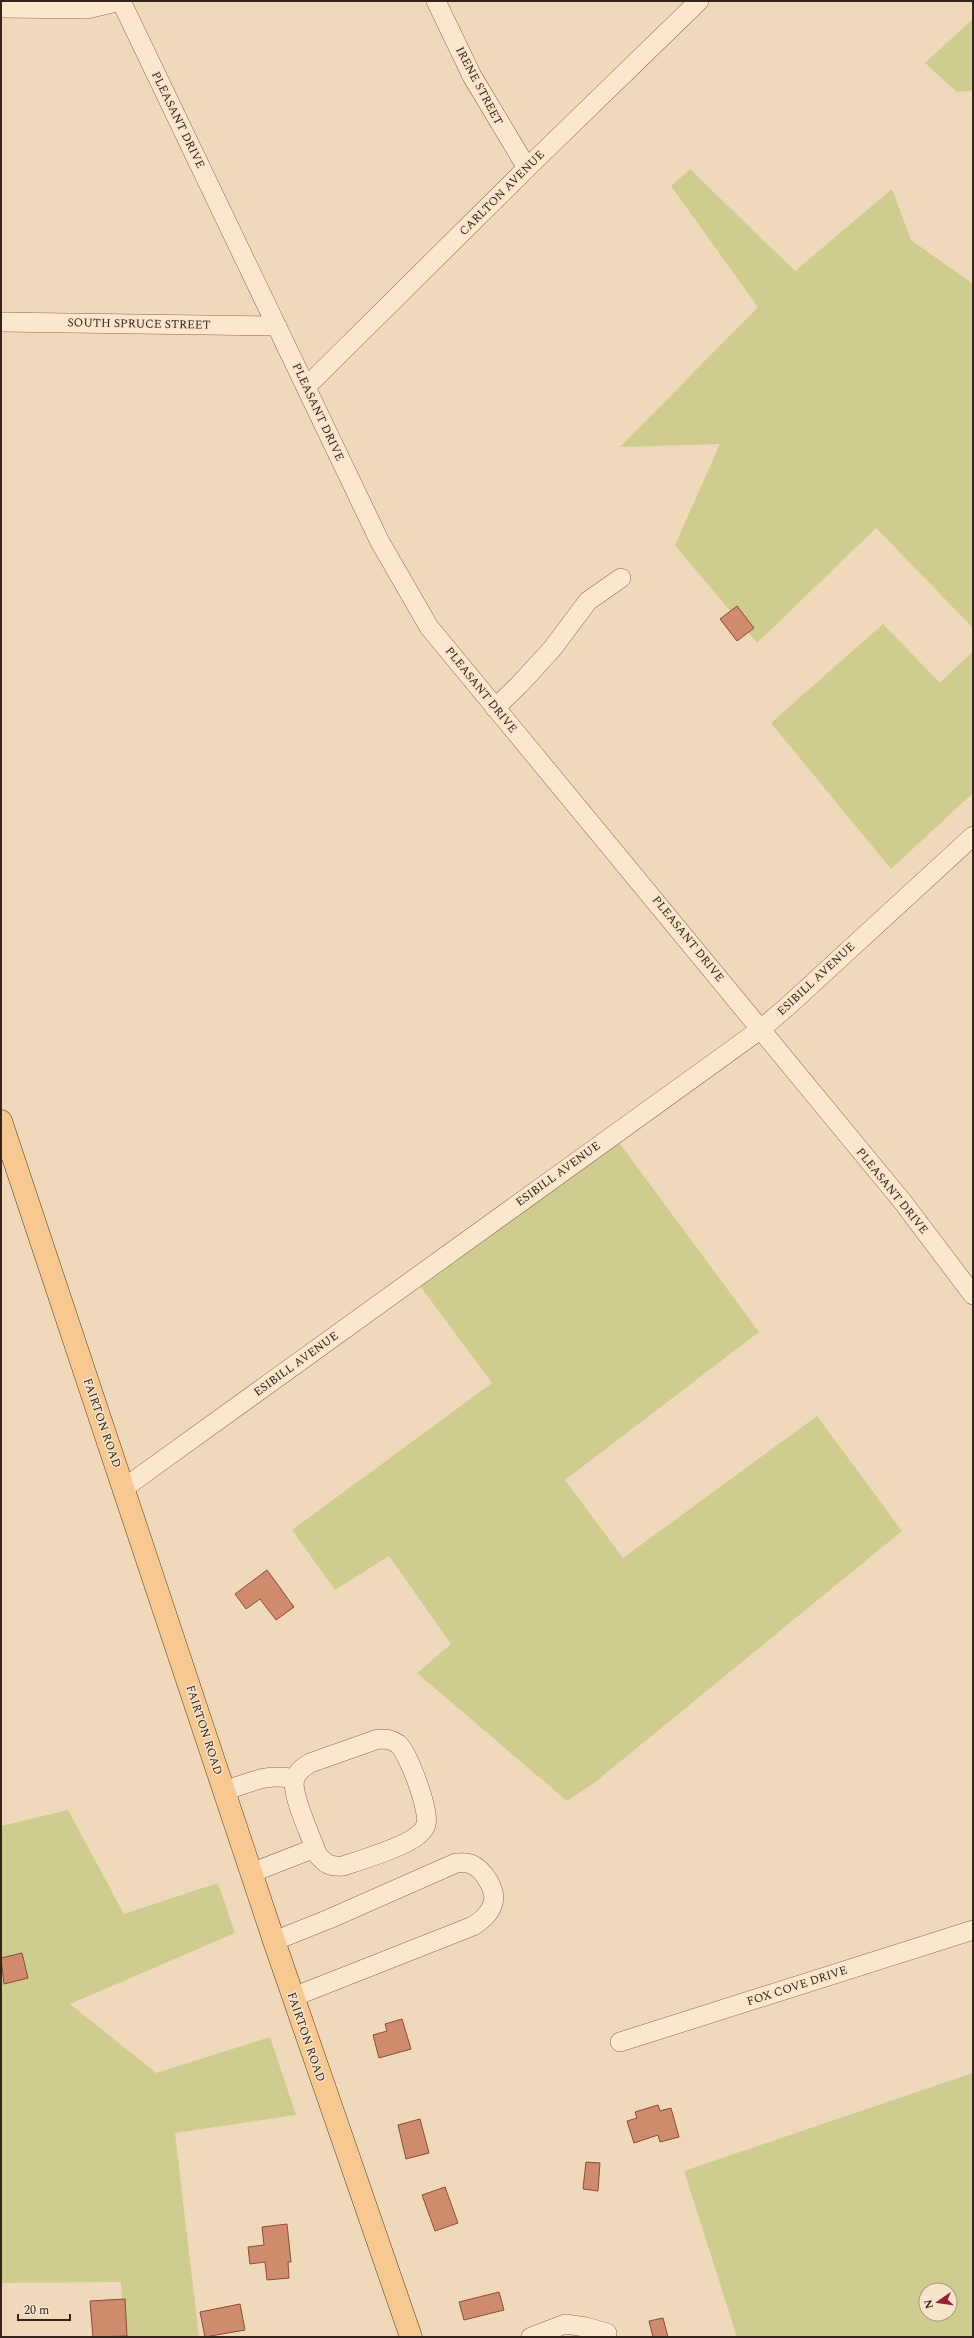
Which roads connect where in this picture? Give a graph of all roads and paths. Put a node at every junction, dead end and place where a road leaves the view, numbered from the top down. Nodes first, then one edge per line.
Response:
1 (121, 1) edge
2 (436, 1) edge
3 (699, 1) edge
4 (1, 8) edge
5 (527, 168) junction
6 (1, 322) edge
7 (277, 326) junction
8 (306, 386) junction
9 (621, 578) dead end
10 (494, 708) junction
11 (973, 836) edge
12 (761, 1028) junction
13 (1, 1121) edge
14 (973, 1295) edge
15 (124, 1488) junction
16 (295, 1779) junction
17 (224, 1791) junction
18 (315, 1848) junction
19 (251, 1873) junction
20 (973, 1930) edge
21 (274, 1941) junction
22 (293, 1997) junction
23 (620, 2042) dead end
24 (607, 2333) dead end
25 (411, 2337) edge
26 (531, 2337) edge

1 - 4 street
1 - 7 street, PLEASANT DRIVE
2 - 5 street, IRENE STREET
3 - 5 street, CARLTON AVENUE
5 - 8 street, CARLTON AVENUE
6 - 7 street, SOUTH SPRUCE STREET
7 - 8 street, PLEASANT DRIVE
8 - 10 street, PLEASANT DRIVE
9 - 10 street
10 - 12 street, PLEASANT DRIVE
11 - 12 street, ESIBILL AVENUE
12 - 14 street, PLEASANT DRIVE
12 - 15 street, ESIBILL AVENUE
13 - 15 main road, FAIRTON ROAD
15 - 17 main road, FAIRTON ROAD
16 - 17 street
16 - 18 street
16 - 18 street
17 - 19 main road, FAIRTON ROAD
18 - 19 street
19 - 21 main road, FAIRTON ROAD
20 - 23 street, FOX COVE DRIVE
21 - 22 main road, FAIRTON ROAD
21 - 22 street
22 - 25 main road, FAIRTON ROAD
24 - 26 street

